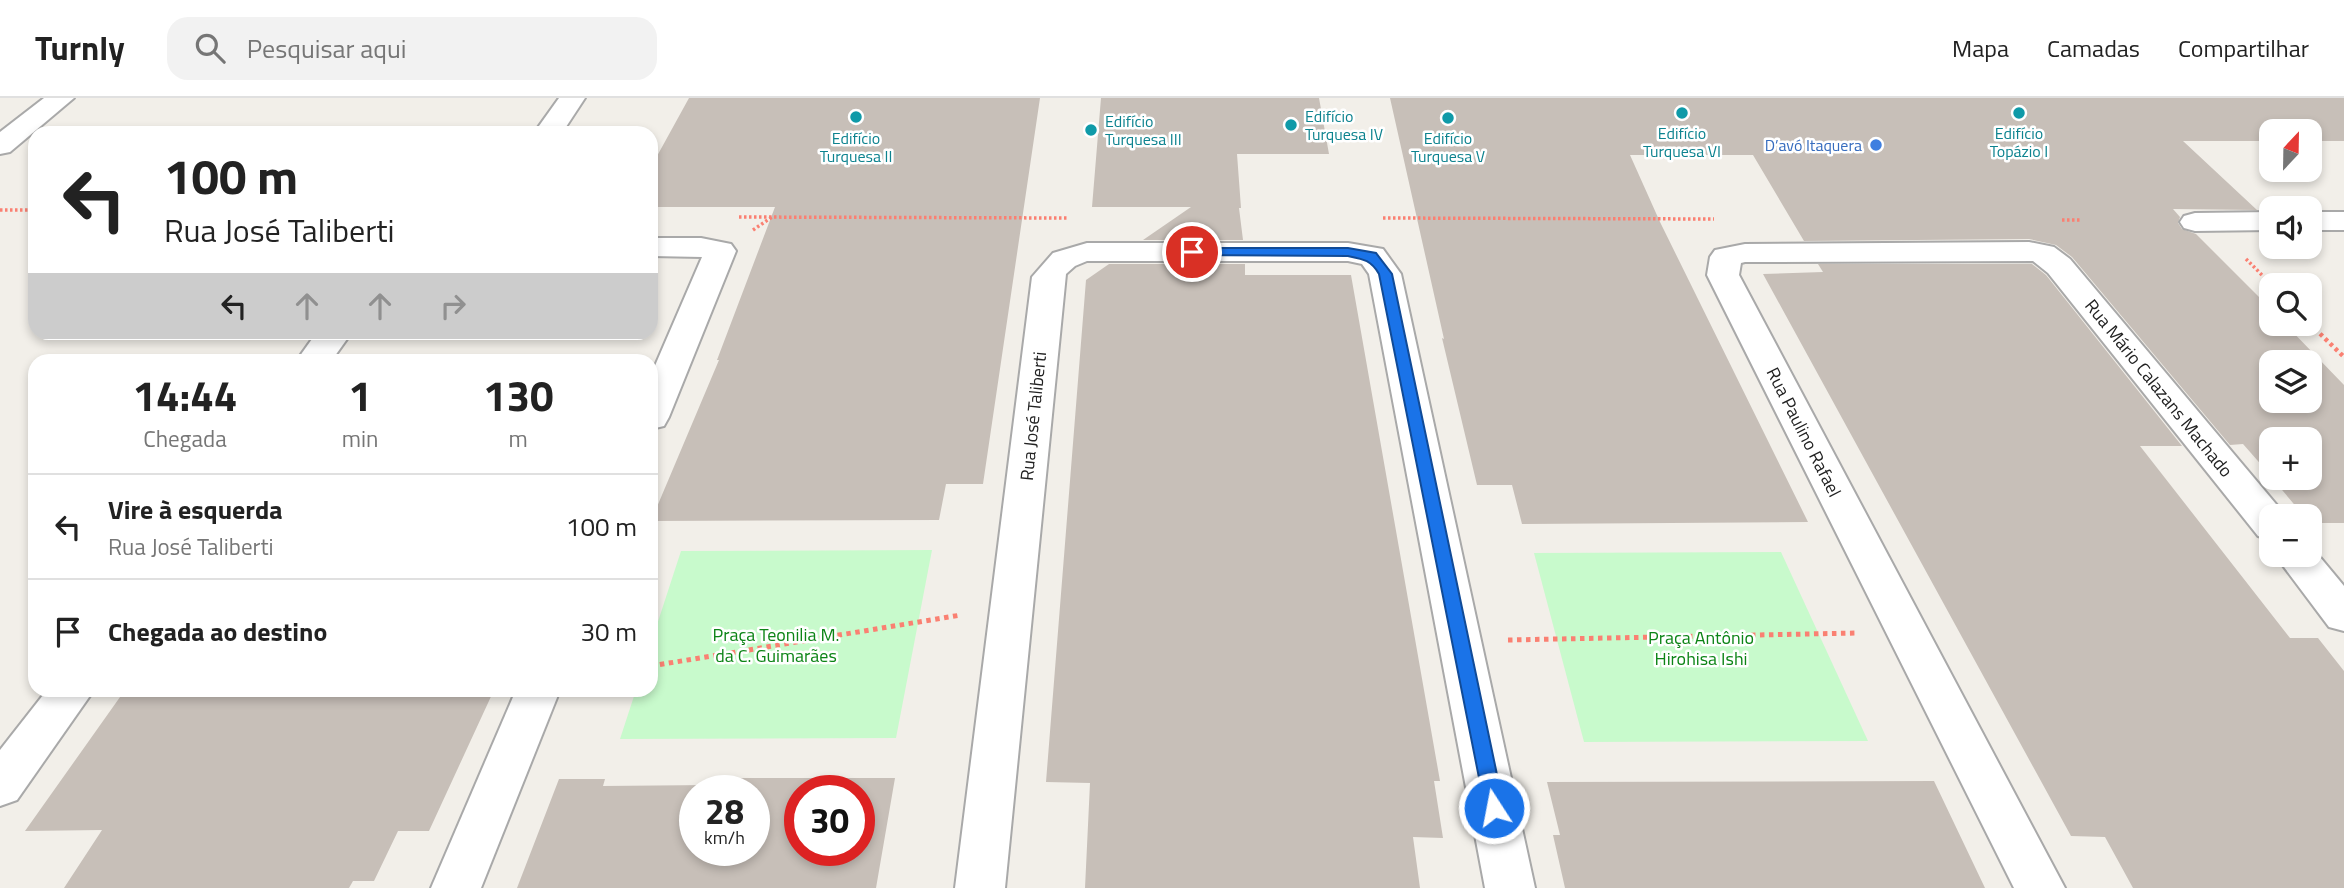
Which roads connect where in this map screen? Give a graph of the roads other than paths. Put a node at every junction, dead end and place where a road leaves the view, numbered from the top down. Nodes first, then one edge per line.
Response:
1 (61, 98) edge
2 (572, 98) edge
3 (553, 126) edge
4 (0, 146) edge
5 (2259, 221) edge
6 (2322, 221) edge
7 (2344, 221) edge
8 (2195, 222) dead end
9 (658, 247) edge
10 (2043, 254) joint
11 (658, 401) edge
12 (2259, 510) edge
13 (2305, 567) edge
14 (2344, 615) edge
15 (67, 697) edge
16 (535, 697) edge
17 (0, 786) edge
18 (456, 888) edge
19 (980, 888) edge
20 (1510, 888) edge
21 (2040, 888) edge

1 - 4 street
2 - 3 street
5 - 8 street
6 - 7 street
9 - 11 street
10 - 12 street, Rua Mário Calazans Machado
10 - 21 street, Rua Paulino Rafael
13 - 14 street
15 - 17 street
16 - 18 street
19 - 20 street, Rua José Taliberti

